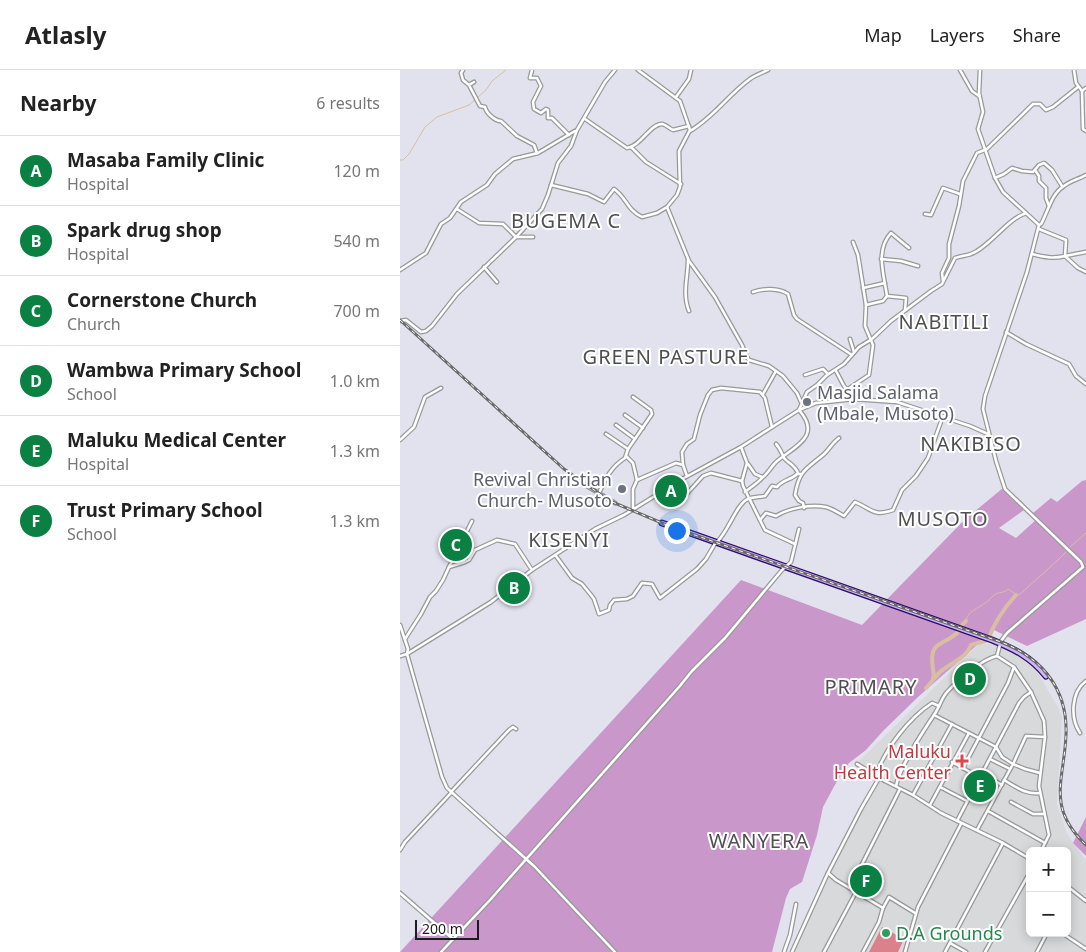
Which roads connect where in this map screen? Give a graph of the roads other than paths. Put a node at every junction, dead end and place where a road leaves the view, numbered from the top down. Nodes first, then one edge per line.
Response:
1 (463, 70) edge
2 (532, 70) edge
3 (615, 70) edge
4 (638, 70) edge
5 (691, 70) edge
6 (758, 70) edge
7 (768, 70) edge
8 (960, 70) edge
9 (980, 70) edge
10 (1074, 70) edge
11 (760, 74) junction
12 (474, 82) dead end
13 (469, 85) junction
14 (1078, 87) junction
15 (1086, 88) edge
16 (1082, 91) junction
17 (980, 96) junction
18 (676, 97) junction
19 (585, 118) junction
20 (689, 126) junction
21 (577, 130) junction
22 (690, 131) junction
23 (1086, 132) edge
24 (568, 135) junction
25 (631, 147) junction
26 (985, 150) junction
27 (538, 153) junction
28 (1035, 170) junction
29 (1086, 175) edge
30 (994, 178) junction
31 (681, 184) junction
32 (551, 185) junction
33 (1062, 186) junction
34 (960, 194) junction
35 (1050, 206) junction
36 (668, 207) junction
37 (457, 209) junction
38 (1026, 212) junction
39 (925, 214) dead end
40 (1039, 225) junction
41 (1039, 229) junction
42 (516, 237) junction
43 (533, 237) dead end
44 (853, 242) dead end
45 (909, 248) dead end
46 (1086, 252) edge
47 (1032, 254) junction
48 (1065, 256) junction
49 (688, 258) junction
50 (881, 259) junction
51 (918, 266) dead end
52 (484, 267) junction
53 (400, 270) edge
54 (1086, 272) edge
55 (497, 282) dead end
56 (885, 283) junction
57 (943, 283) junction
58 (863, 288) junction
59 (753, 292) dead end
60 (887, 296) junction
61 (866, 305) junction
62 (689, 310) dead end
63 (905, 310) junction
64 (400, 320) edge
65 (1006, 332) junction
66 (850, 339) dead end
67 (872, 339) junction
68 (853, 353) junction
69 (776, 371) junction
70 (836, 371) junction
71 (828, 374) junction
72 (805, 375) dead end
73 (1086, 384) edge
74 (441, 388) dead end
75 (848, 389) junction
76 (763, 394) junction
77 (633, 397) dead end
78 (854, 399) junction
79 (802, 402) junction
80 (799, 410) junction
81 (625, 415) dead end
82 (943, 416) junction
83 (616, 425) dead end
84 (772, 427) junction
85 (642, 428) junction
86 (606, 434) dead end
87 (988, 434) junction
88 (838, 438) dead end
89 (636, 439) junction
90 (400, 440) edge
91 (776, 444) dead end
92 (741, 447) junction
93 (628, 449) junction
94 (626, 456) junction
95 (784, 456) junction
96 (747, 463) junction
97 (683, 465) junction
98 (799, 474) junction
99 (687, 477) junction
100 (763, 477) junction
101 (636, 480) junction
102 (742, 481) junction
103 (582, 483) dead end
104 (745, 492) junction
105 (599, 493) junction
106 (683, 498) dead end
107 (748, 499) junction
108 (615, 503) dead end
109 (804, 508) junction
110 (633, 509) junction
111 (760, 520) junction
112 (472, 521) dead end
113 (662, 524) dead end
114 (799, 529) dead end
115 (716, 542) junction
116 (795, 544) junction
117 (556, 556) junction
118 (785, 566) junction
119 (449, 567) junction
120 (532, 570) junction
121 (400, 625) edge
122 (405, 638) junction
123 (1000, 643) junction
124 (407, 654) junction
125 (400, 656) edge
126 (996, 656) junction
127 (1014, 667) junction
128 (1046, 676) dead end
129 (1086, 681) edge
130 (1031, 692) junction
131 (939, 706) junction
132 (934, 715) junction
133 (952, 723) junction
134 (516, 729) dead end
135 (969, 732) junction
136 (1080, 732) dead end
137 (1045, 737) junction
138 (978, 738) junction
139 (996, 747) junction
140 (990, 758) junction
141 (952, 762) junction
142 (857, 764) dead end
143 (1013, 764) junction
144 (963, 768) junction
145 (1010, 769) junction
146 (981, 773) junction
147 (1040, 773) junction
148 (876, 775) junction
149 (879, 778) junction
150 (979, 778) junction
151 (1004, 780) junction
152 (1002, 785) junction
153 (896, 786) junction
154 (940, 786) junction
155 (900, 789) junction
156 (451, 793) junction
157 (1040, 793) junction
158 (913, 795) junction
159 (967, 801) junction
160 (1011, 802) dead end
161 (930, 805) junction
162 (988, 811) junction
163 (1044, 814) junction
164 (957, 821) junction
165 (962, 824) junction
166 (977, 830) junction
167 (1003, 843) junction
168 (1045, 843) junction
169 (1043, 847) edge
170 (400, 850) edge
171 (1026, 857) edge
172 (526, 860) junction
173 (828, 873) junction
174 (1026, 879) edge
175 (850, 888) junction
176 (1071, 889) edge
177 (856, 892) junction
178 (400, 893) edge
179 (1086, 901) edge
180 (796, 904) dead end
181 (883, 908) junction
182 (915, 913) junction
183 (1045, 937) edge
184 (1068, 937) edge
185 (453, 939) junction
186 (950, 943) junction
187 (1086, 949) edge
188 (441, 952) edge
189 (615, 952) edge
190 (784, 952) edge
191 (792, 952) edge
192 (824, 952) edge
193 (863, 952) edge
194 (905, 952) edge
195 (945, 952) edge
196 (966, 952) edge
197 (985, 952) edge
198 (1037, 952) edge

1 - 13 street
2 - 24 street
3 - 19 street
4 - 18 street
5 - 18 street
6 - 11 street
7 - 11 street
8 - 17 street
9 - 17 street
10 - 14 street
11 - 22 street
12 - 13 street
13 - 27 street
14 - 16 street
14 - 26 street
15 - 16 street
16 - 23 street
17 - 26 street
18 - 20 street
19 - 21 street
19 - 25 street
20 - 22 street
20 - 25 street
21 - 24 street
21 - 32 street
22 - 31 street
24 - 27 street
25 - 31 street
26 - 30 street
26 - 34 street
27 - 37 street
28 - 30 street
28 - 33 street
28 - 35 street
29 - 33 street
30 - 38 street
31 - 36 street
32 - 36 street
32 - 42 street
33 - 35 street
34 - 39 street
34 - 57 street
35 - 40 street
36 - 49 street
37 - 42 street
37 - 53 street
38 - 40 street
38 - 57 street
40 - 41 street
41 - 47 street
41 - 48 street
42 - 43 street
42 - 52 street
44 - 58 street
45 - 50 street
46 - 48 street
47 - 48 street
47 - 65 street
48 - 54 street
49 - 62 street
49 - 69 street
50 - 51 street
50 - 56 street
52 - 55 street
52 - 64 street
56 - 58 street
56 - 60 street
57 - 63 street
58 - 61 street
59 - 68 street
60 - 61 street
60 - 63 street
61 - 67 street
63 - 67 street
65 - 73 street
65 - 87 street
66 - 68 street
67 - 68 street
67 - 75 street
68 - 70 street
69 - 76 street
69 - 79 street
70 - 71 street
70 - 75 street
71 - 72 street
71 - 79 street
74 - 90 street
75 - 78 street
76 - 84 street
76 - 97 street
77 - 85 street
78 - 80 street
78 - 82 street
79 - 80 street
80 - 84 street
80 - 95 street
81 - 85 street
82 - 87 street
82 - 109 street
83 - 89 street
84 - 92 street
85 - 89 street
86 - 93 street
87 - 123 street
88 - 98 street
89 - 93 street
91 - 95 street
92 - 96 street
92 - 99 street
93 - 94 street
94 - 101 street
94 - 105 street
95 - 98 street
95 - 100 street
96 - 100 street
96 - 102 street
97 - 99 street
97 - 101 street
98 - 107 street
98 - 109 street
99 - 110 street
100 - 104 street
101 - 110 street
102 - 104 street
102 - 106 street
103 - 105 street
104 - 107 street
105 - 108 street
107 - 111 street
107 - 115 street
109 - 111 street
110 - 117 street
111 - 116 street
112 - 119 street
113 - 115 main road
114 - 116 street
115 - 117 street
115 - 118 main road
116 - 118 street
117 - 120 street
118 - 123 main road
118 - 172 street
119 - 120 street
119 - 122 street
120 - 124 street
121 - 122 street
122 - 124 street
123 - 126 street
123 - 128 main road
124 - 125 street
124 - 156 street
126 - 127 street
126 - 131 street
127 - 130 street
127 - 138 street
129 - 136 street
130 - 137 street
130 - 139 street
131 - 132 street
131 - 148 street
132 - 133 street
132 - 153 street
133 - 135 street
133 - 158 street
134 - 156 street
135 - 138 street
135 - 141 street
137 - 143 street
137 - 147 street
138 - 139 street
138 - 144 street
139 - 140 street
139 - 143 street
140 - 145 street
140 - 146 street
141 - 144 street
141 - 154 street
142 - 148 street
143 - 145 street
143 - 147 street
144 - 150 street
145 - 151 street
146 - 150 street
146 - 152 street
147 - 157 street
148 - 149 street
149 - 153 street
149 - 173 street
150 - 159 street
151 - 152 street
151 - 157 street
152 - 162 street
153 - 155 street
154 - 159 street
154 - 161 street
155 - 158 street
155 - 175 street
156 - 170 street
156 - 172 street
157 - 163 street
158 - 161 street
159 - 164 street
160 - 163 street
161 - 164 street
162 - 166 street
162 - 168 street
163 - 168 street
164 - 165 street
165 - 166 street
165 - 182 street
166 - 167 street
167 - 171 street
167 - 186 street
168 - 169 street
172 - 185 street
172 - 189 street
173 - 175 street
173 - 191 street
174 - 197 street
175 - 177 street
176 - 179 street
177 - 181 street
177 - 192 street
178 - 185 street
180 - 190 street
181 - 182 street
181 - 193 street
182 - 194 street
183 - 198 street
184 - 187 street
185 - 188 street
186 - 195 street
186 - 196 street

